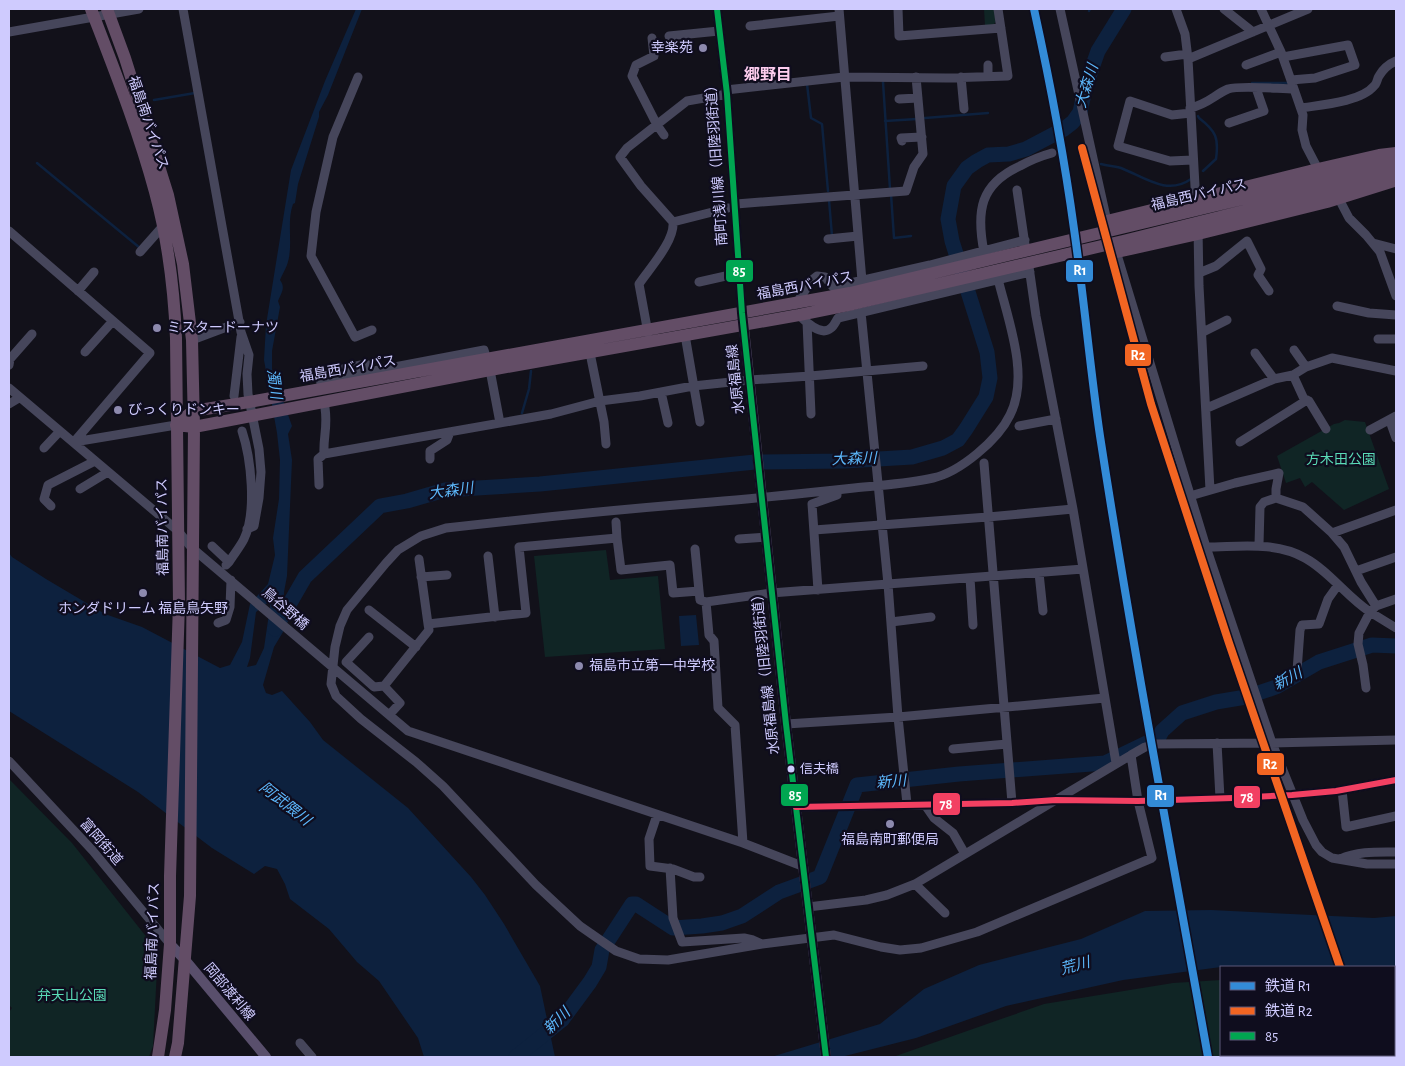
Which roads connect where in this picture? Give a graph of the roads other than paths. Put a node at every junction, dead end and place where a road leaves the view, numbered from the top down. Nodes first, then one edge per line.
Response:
1 (139, 9) edge
2 (183, 9) edge
3 (717, 9) edge
4 (898, 9) edge
5 (998, 9) edge
6 (1060, 9) edge
7 (1176, 9) edge
8 (1224, 9) edge
9 (1261, 9) edge
10 (1308, 9) edge
11 (108, 12) edge
12 (839, 12) edge
13 (92, 13) edge
14 (750, 26) dead end
15 (1268, 26) junction
16 (1001, 28) junction
17 (719, 31) junction
18 (9, 32) edge
19 (1253, 32) junction
20 (669, 36) dead end
21 (652, 38) dead end
22 (1282, 55) junction
23 (1165, 57) dead end
24 (1188, 57) junction
25 (1396, 61) edge
26 (988, 65) dead end
27 (1246, 65) dead end
28 (988, 76) junction
29 (358, 77) dead end
30 (844, 77) junction
31 (916, 77) junction
32 (960, 77) junction
33 (1293, 85) junction
34 (1256, 88) junction
35 (726, 92) junction
36 (918, 98) junction
37 (899, 99) dead end
38 (1301, 108) junction
39 (964, 109) dead end
40 (1191, 111) junction
41 (1229, 123) dead end
42 (657, 125) junction
43 (664, 134) dead end
44 (922, 137) junction
45 (902, 141) dead end
46 (1052, 153) dead end
47 (1396, 153) edge
48 (1193, 160) junction
49 (1396, 162) edge
50 (1318, 169) junction
51 (1396, 173) edge
52 (1396, 180) edge
53 (1316, 188) junction
54 (1017, 190) dead end
55 (854, 196) junction
56 (1339, 199) junction
57 (1196, 201) junction
58 (736, 205) junction
59 (673, 222) junction
60 (1108, 223) joint
61 (163, 226) junction
62 (1198, 230) junction
63 (9, 231) edge
64 (858, 236) junction
65 (828, 239) dead end
66 (1373, 243) junction
67 (1396, 249) edge
68 (1116, 250) joint
69 (140, 252) dead end
70 (984, 252) junction
71 (94, 272) dead end
72 (739, 273) junction
73 (1199, 273) junction
74 (995, 280) junction
75 (862, 281) junction
76 (698, 282) dead end
77 (78, 291) junction
78 (1269, 291) dead end
79 (1396, 296) edge
80 (855, 303) junction
81 (1337, 306) dead end
82 (801, 314) junction
83 (1396, 316) edge
84 (743, 319) junction
85 (1228, 320) dead end
86 (112, 322) junction
87 (240, 322) junction
88 (372, 330) dead end
89 (241, 332) junction
90 (1202, 332) junction
91 (32, 334) dead end
92 (685, 335) junction
93 (649, 336) junction
94 (1378, 339) dead end
95 (1396, 339) edge
96 (192, 340) junction
97 (589, 347) junction
98 (1294, 350) dead end
99 (85, 352) dead end
100 (1255, 353) dead end
101 (9, 365) edge
102 (489, 365) junction
103 (923, 366) dead end
104 (1306, 367) junction
105 (868, 371) junction
106 (1396, 371) edge
107 (1292, 375) junction
108 (810, 376) junction
109 (1274, 379) junction
110 (750, 380) junction
111 (321, 383) dead end
112 (692, 386) junction
113 (9, 388) edge
114 (661, 392) junction
115 (234, 396) dead end
116 (19, 398) junction
117 (1307, 400) junction
118 (600, 401) junction
119 (252, 402) junction
120 (9, 404) edge
121 (325, 408) dead end
122 (1207, 408) junction
123 (193, 411) junction
124 (811, 414) dead end
125 (255, 416) junction
126 (1393, 418) edge
127 (1056, 419) junction
128 (700, 422) dead end
129 (500, 423) junction
130 (668, 423) dead end
131 (176, 425) junction
132 (1020, 426) dead end
133 (194, 427) junction
134 (1326, 429) dead end
135 (1370, 430) dead end
136 (60, 431) junction
137 (242, 431) dead end
138 (450, 432) junction
139 (1396, 438) edge
140 (74, 442) junction
141 (1240, 442) dead end
142 (606, 444) dead end
143 (44, 448) dead end
144 (324, 454) junction
145 (430, 459) dead end
146 (95, 461) junction
147 (984, 463) dead end
148 (108, 472) junction
149 (879, 483) junction
150 (319, 484) dead end
151 (80, 490) dead end
152 (837, 490) junction
153 (1210, 490) junction
154 (762, 494) junction
155 (1190, 496) junction
156 (1276, 498) junction
157 (51, 506) dead end
158 (1073, 509) junction
159 (1396, 510) edge
160 (988, 517) junction
161 (616, 522) dead end
162 (882, 526) junction
163 (247, 529) junction
164 (177, 530) junction
165 (814, 530) junction
166 (1332, 533) junction
167 (766, 537) junction
168 (618, 538) junction
169 (739, 539) dead end
170 (212, 546) dead end
171 (1206, 546) junction
172 (1259, 546) junction
173 (192, 548) junction
174 (695, 549) dead end
175 (488, 556) dead end
176 (1396, 557) edge
177 (419, 559) dead end
178 (229, 562) junction
179 (1083, 569) junction
180 (222, 571) junction
181 (1356, 571) junction
182 (1039, 573) junction
183 (447, 575) dead end
184 (421, 577) junction
185 (994, 577) junction
186 (970, 578) junction
187 (231, 580) junction
188 (888, 584) junction
189 (1338, 585) junction
190 (818, 590) junction
191 (699, 591) junction
192 (771, 593) junction
193 (1396, 599) edge
194 (706, 602) junction
195 (1373, 609) junction
196 (369, 610) dead end
197 (1043, 611) dead end
198 (495, 616) junction
199 (931, 617) dead end
200 (891, 622) junction
201 (218, 624) dead end
202 (428, 624) junction
203 (973, 625) dead end
204 (1396, 628) edge
205 (369, 637) dead end
206 (416, 647) junction
207 (333, 668) junction
208 (1297, 671) dead end
209 (384, 686) junction
210 (1366, 688) dead end
211 (1105, 698) junction
212 (1004, 706) junction
213 (390, 714) junction
214 (898, 717) junction
215 (786, 724) junction
216 (1396, 740) edge
217 (1216, 743) junction
218 (1272, 743) junction
219 (1007, 744) junction
220 (953, 749) dead end
221 (1131, 756) junction
222 (9, 760) edge
223 (1116, 763) junction
224 (1396, 780) edge
225 (1342, 790) junction
226 (1292, 796) junction
227 (1220, 798) junction
228 (1056, 800) junction
229 (1138, 801) junction
230 (1012, 803) junction
231 (907, 804) junction
232 (925, 805) junction
233 (796, 807) junction
234 (657, 815) junction
235 (1396, 816) edge
236 (743, 843) junction
237 (1396, 852) edge
238 (965, 854) junction
239 (1340, 859) junction
240 (1396, 864) edge
241 (802, 866) junction
242 (670, 868) junction
243 (700, 877) dead end
244 (915, 884) junction
245 (808, 907) junction
246 (946, 913) dead end
247 (811, 938) junction
248 (170, 944) junction
249 (762, 944) junction
250 (186, 961) junction
251 (300, 1042) dead end
252 (158, 1057) edge
253 (175, 1057) edge
254 (266, 1057) edge
255 (312, 1057) edge
256 (826, 1057) edge

1 - 11 street
2 - 87 street
3 - 17 street, 南町浅川線（旧陸羽街道）
4 - 16 street
5 - 16 street
6 - 60 street
7 - 24 street
8 - 19 street
9 - 15 street
10 - 15 street
11 - 13 street
11 - 96 highway, 福島南バイパス
12 - 14 street
12 - 30 street
13 - 18 street
13 - 61 highway, 福島南バイパス
15 - 19 street
15 - 22 street
16 - 28 street
17 - 20 street
17 - 35 street, 南町浅川線（旧陸羽街道）
19 - 24 street
21 - 42 street
22 - 27 street
22 - 33 street
22 - 33 street
23 - 24 street
24 - 40 street
25 - 38 street
26 - 28 street
28 - 32 street
29 - 88 street
30 - 31 street
30 - 35 street
30 - 55 street
31 - 32 street
31 - 36 street
32 - 39 street
33 - 34 street
33 - 38 street
34 - 40 street
34 - 41 street
35 - 42 street
35 - 58 street, 南町浅川線（旧陸羽街道）
36 - 37 street
36 - 44 street
38 - 50 street
40 - 48 street
40 - 48 street
42 - 43 street
42 - 59 street
44 - 45 street
44 - 55 street
46 - 70 street
47 - 50 highway
48 - 57 street
49 - 53 highway, 福島西バイパス
50 - 57 highway
51 - 53 highway, 福島西バイパス
52 - 56 highway
53 - 80 highway, 福島西バイパス
54 - 70 street
55 - 58 street
55 - 64 street
56 - 62 highway
56 - 66 street
57 - 60 highway
58 - 59 street
58 - 72 street, 南町浅川線（旧陸羽街道）
59 - 93 street
61 - 69 street
61 - 131 highway, 福島南バイパス
62 - 68 highway
62 - 73 street
63 - 77 street
64 - 65 street
64 - 75 street
66 - 67 street
66 - 79 street
68 - 155 street
70 - 75 street
71 - 77 street
72 - 76 street
72 - 84 street, 南町浅川線（旧陸羽街道）
73 - 78 street
73 - 90 street
74 - 80 street
74 - 127 street
74 - 149 street
75 - 82 street
77 - 86 street
80 - 82 highway, 福島西バイパス
80 - 82 street
80 - 105 street
81 - 83 street
82 - 84 highway, 福島西バイパス
82 - 108 street
84 - 92 highway, 福島西バイパス
84 - 93 highway, 福島西バイパス
84 - 110 main road, 水原福島線
85 - 90 street
86 - 99 street
86 - 140 street
87 - 89 street
87 - 96 street
89 - 115 street
89 - 119 street
90 - 122 street
91 - 101 street
92 - 93 highway, 福島西バイパス
92 - 112 street
93 - 97 highway, 福島西バイパス
94 - 95 street
96 - 123 highway, 福島南バイパス
97 - 102 highway, 福島西バイパス
97 - 118 street
98 - 104 street
100 - 109 street
102 - 111 street
102 - 119 highway, 福島西バイパス
102 - 125 highway, 福島西バイパス
102 - 129 street
103 - 105 street
104 - 106 street
104 - 107 street
105 - 108 street
105 - 149 street
107 - 109 street
107 - 117 street
108 - 110 street
108 - 124 street
109 - 122 street
110 - 112 street
110 - 154 main road, 水原福島線
112 - 114 street
112 - 128 street
113 - 116 street, 鳥谷野橋
114 - 118 street
114 - 130 street
116 - 120 street
116 - 136 street, 鳥谷野橋
117 - 134 street
117 - 141 street
118 - 129 street
118 - 142 street
119 - 123 highway, 福島西バイパス
119 - 125 street
121 - 144 street
122 - 153 street
123 - 131 highway
123 - 133 highway, 福島南バイパス
125 - 133 highway, 福島西バイパス
125 - 163 street
126 - 135 street
126 - 139 street
127 - 132 street
127 - 158 street
129 - 138 street
131 - 133 highway, 福島西バイパス
131 - 140 street
131 - 164 highway, 福島南バイパス
133 - 173 highway, 福島南バイパス
136 - 140 street, 鳥谷野橋
136 - 143 street
137 - 163 street
138 - 144 street
138 - 145 street
140 - 146 street, 鳥谷野橋
144 - 150 street
146 - 148 street, 鳥谷野橋
146 - 157 street
147 - 160 street
148 - 151 street
148 - 164 street, 鳥谷野橋
149 - 152 street
149 - 162 street
152 - 154 street
152 - 165 street
153 - 155 street
153 - 156 street
154 - 167 main road, 水原福島線（旧陸羽街道）
154 - 207 street
155 - 171 street
156 - 166 street
156 - 172 street
158 - 160 street
158 - 179 street
159 - 166 street
160 - 162 street
160 - 185 street
161 - 168 street
162 - 165 street
162 - 188 street
163 - 178 street
164 - 173 street, 鳥谷野橋
164 - 248 highway, 福島南バイパス
165 - 190 street
166 - 181 street
167 - 169 street
167 - 192 main road, 水原福島線（旧陸羽街道）
168 - 191 street
168 - 198 street
170 - 178 street
171 - 172 street
171 - 218 street
172 - 189 street
173 - 180 street, 鳥谷野橋
173 - 250 highway, 福島南バイパス
174 - 191 street
175 - 198 street
176 - 181 street
177 - 184 street
178 - 180 street
179 - 182 street
179 - 211 street
180 - 187 street, 鳥谷野橋
181 - 195 street
182 - 185 street
182 - 197 street
183 - 184 street
184 - 202 street
185 - 186 street
185 - 212 street
186 - 188 street
186 - 203 street
187 - 201 street
187 - 207 street, 鳥谷野橋
188 - 190 street
188 - 200 street
189 - 195 street
189 - 208 street
190 - 192 street
191 - 194 street
192 - 194 street
192 - 215 main road, 水原福島線（旧陸羽街道）
193 - 195 street
194 - 236 street
195 - 204 street
195 - 210 street
196 - 206 street
198 - 202 street
199 - 200 street
200 - 214 street
202 - 206 street
205 - 209 street
206 - 209 street
207 - 213 street, 鳥谷野橋
207 - 249 street
209 - 213 street
211 - 212 street
211 - 223 street
212 - 214 street
212 - 219 street
213 - 234 street, 鳥谷野橋
214 - 215 street
214 - 231 street
215 - 233 main road, 水原福島線（旧陸羽街道）
216 - 218 street
217 - 218 street
217 - 221 street
217 - 227 street
218 - 226 street
219 - 220 street
219 - 230 street
221 - 223 street
221 - 229 street
222 - 248 street, 富岡街道
223 - 228 street
224 - 225 street
225 - 226 street
225 - 235 street
226 - 227 street
226 - 239 street
227 - 229 street
228 - 229 street
228 - 230 street
228 - 238 street
229 - 247 street
230 - 232 street
231 - 232 street
231 - 233 street
232 - 238 street
233 - 241 main road, 水原福島線（旧陸羽街道）
234 - 236 street, 鳥谷野橋
234 - 242 street
236 - 241 street, 鳥谷野橋
237 - 239 street
238 - 244 street
239 - 240 street
241 - 245 main road, 水原福島線（旧陸羽街道）
242 - 243 street
242 - 249 street
244 - 245 street
244 - 246 street
245 - 247 main road, 水原福島線（旧陸羽街道）
247 - 249 street
247 - 256 main road
248 - 250 main road, 岡部渡利線
248 - 252 highway, 福島南バイパス
250 - 253 highway, 福島南バイパス
250 - 254 main road, 岡部渡利線
251 - 255 street

